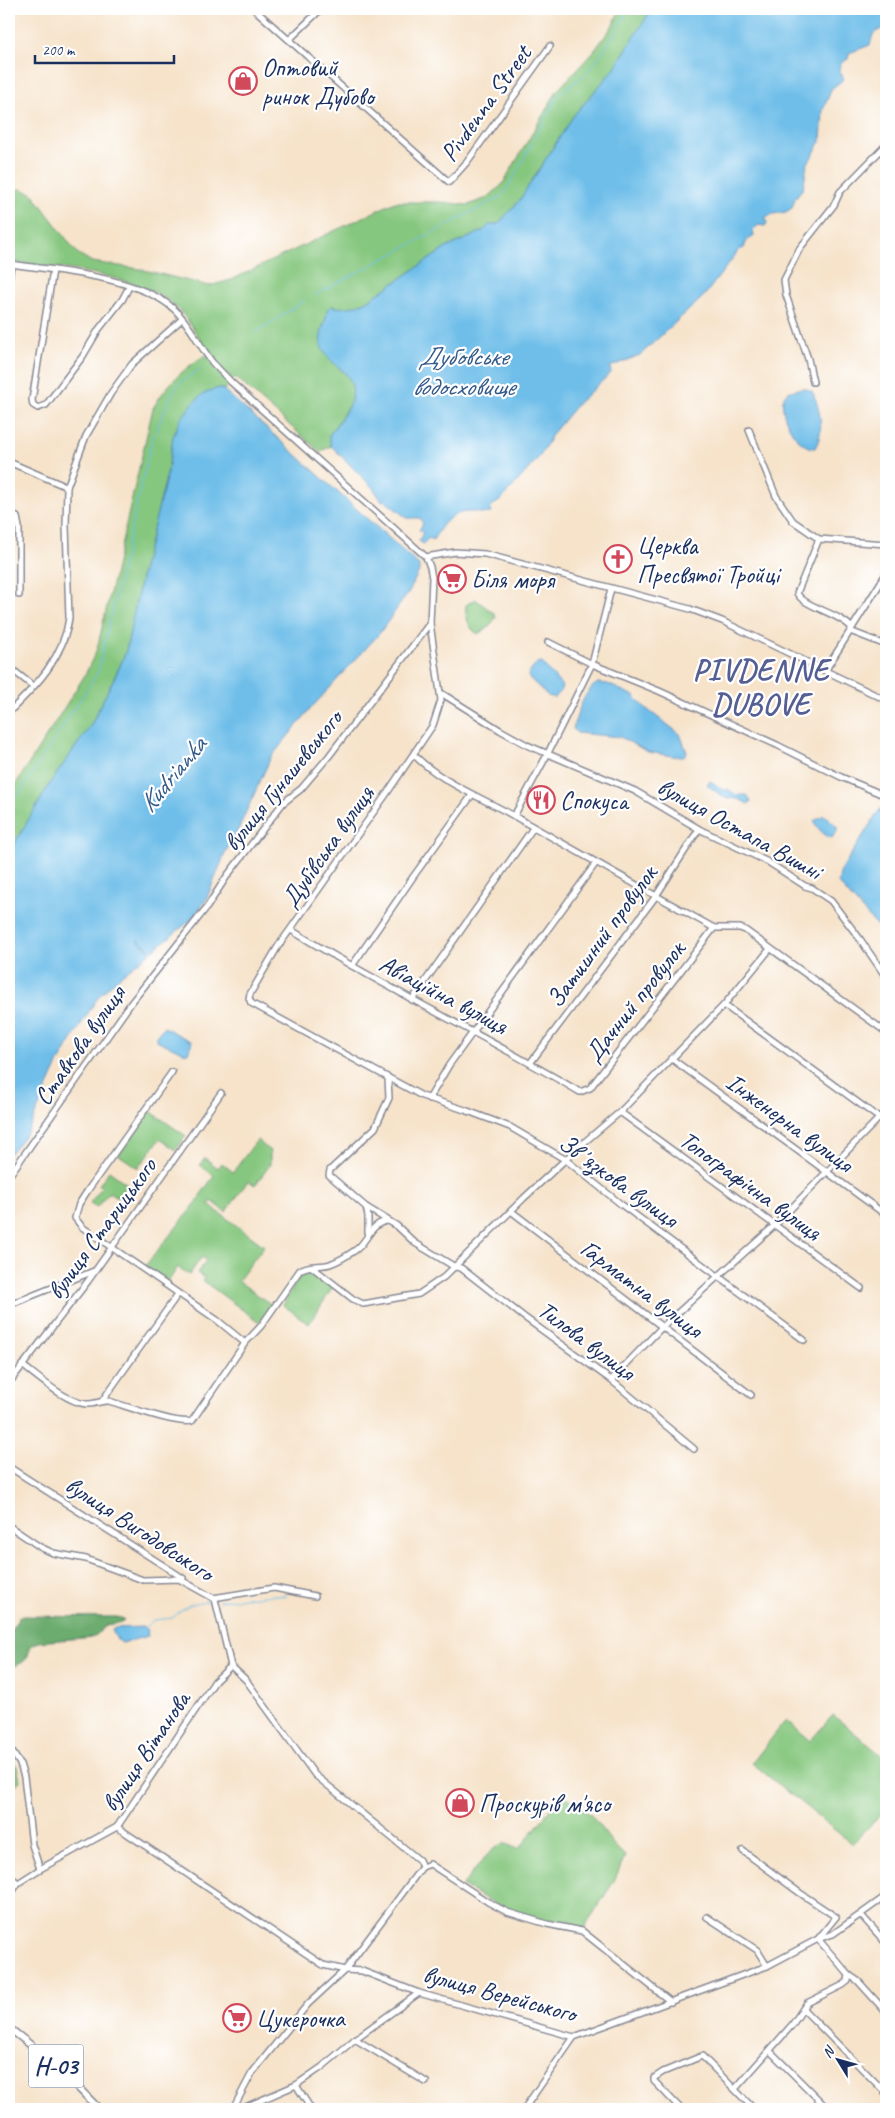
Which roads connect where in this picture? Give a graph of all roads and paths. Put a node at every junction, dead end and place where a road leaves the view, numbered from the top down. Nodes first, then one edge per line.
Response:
1 (254, 9) edge
2 (321, 9) edge
3 (288, 39) junction
4 (550, 46) dead end
5 (886, 145) edge
6 (10, 265) edge
7 (53, 270) junction
8 (9, 280) edge
9 (130, 287) junction
10 (182, 319) junction
11 (813, 382) dead end
12 (749, 430) dead end
13 (9, 462) edge
14 (67, 487) junction
15 (9, 514) edge
16 (819, 539) junction
17 (886, 544) edge
18 (426, 557) junction
19 (885, 577) edge
20 (611, 589) junction
21 (19, 595) dead end
22 (430, 623) junction
23 (851, 630) junction
24 (548, 642) dead end
25 (886, 645) edge
26 (592, 664) junction
27 (9, 667) edge
28 (825, 671) junction
29 (33, 686) junction
30 (441, 693) junction
31 (886, 700) edge
32 (9, 712) edge
33 (414, 755) junction
34 (547, 755) junction
35 (472, 795) junction
36 (886, 796) edge
37 (514, 816) junction
38 (533, 828) junction
39 (699, 830) junction
40 (596, 864) junction
41 (656, 896) junction
42 (714, 928) junction
43 (291, 930) junction
44 (770, 950) junction
45 (163, 960) joint
46 (352, 966) junction
47 (886, 977) edge
48 (412, 1000) junction
49 (724, 1005) junction
50 (473, 1030) junction
51 (886, 1032) edge
52 (672, 1059) junction
53 (531, 1062) junction
54 (172, 1072) dead end
55 (388, 1078) junction
56 (396, 1082) joint
57 (580, 1092) joint
58 (221, 1093) dead end
59 (429, 1099) junction
60 (620, 1112) junction
61 (886, 1112) edge
62 (880, 1118) junction
63 (886, 1123) edge
64 (566, 1160) junction
65 (828, 1173) junction
66 (9, 1176) edge
67 (366, 1207) junction
68 (511, 1211) junction
69 (886, 1215) edge
70 (388, 1221) junction
71 (774, 1226) junction
72 (368, 1233) junction
73 (112, 1246) junction
74 (312, 1267) junction
75 (454, 1267) junction
76 (95, 1271) junction
77 (83, 1276) junction
78 (719, 1277) junction
79 (88, 1280) junction
80 (861, 1288) dead end
81 (178, 1294) junction
82 (9, 1305) edge
83 (662, 1327) junction
84 (804, 1340) dead end
85 (245, 1343) junction
86 (22, 1365) junction
87 (612, 1380) junction
88 (9, 1384) edge
89 (751, 1395) dead end
90 (102, 1401) junction
91 (694, 1449) dead end
92 (9, 1467) edge
93 (9, 1526) edge
94 (174, 1573) junction
95 (172, 1579) junction
96 (316, 1596) dead end
97 (215, 1599) junction
98 (232, 1666) junction
99 (9, 1747) edge
100 (117, 1827) junction
101 (743, 1851) dead end
102 (422, 1867) junction
103 (40, 1869) junction
104 (9, 1876) edge
105 (18, 1884) junction
106 (886, 1896) edge
107 (9, 1897) edge
108 (861, 1915) junction
109 (707, 1917) dead end
110 (818, 1939) junction
111 (886, 1943) edge
112 (767, 1966) junction
113 (345, 1970) junction
114 (849, 1976) junction
115 (419, 1993) junction
116 (670, 2002) junction
117 (803, 2009) junction
118 (886, 2012) edge
119 (9, 2028) edge
120 (574, 2037) junction
121 (356, 2039) junction
122 (770, 2050) junction
123 (426, 2082) dead end
124 (296, 2085) junction
125 (734, 2089) junction
126 (886, 2093) edge
127 (886, 2106) edge
128 (99, 2109) edge
129 (233, 2109) edge
130 (241, 2109) edge
131 (311, 2109) edge
132 (524, 2109) edge
133 (681, 2109) edge
134 (754, 2109) edge
135 (828, 2109) edge
136 (883, 2109) edge

1 - 3 street
2 - 3 street
3 - 4 street, Pivdenna Street
5 - 11 street
6 - 7 street
6 - 8 street
7 - 9 street
7 - 9 street
9 - 10 street
10 - 14 street
10 - 18 street
12 - 16 street
13 - 14 street
14 - 29 street
15 - 21 street
16 - 17 street
16 - 23 street
18 - 20 street
18 - 22 street, Дубівська вулиця
19 - 23 street
20 - 26 street
20 - 28 street
22 - 30 street, Дубівська вулиця
22 - 45 street, вулиця Гунашевського
23 - 25 street
23 - 28 street
24 - 26 street
26 - 34 street
26 - 36 street
27 - 29 street
28 - 31 street
29 - 32 street
30 - 33 street, Дубівська вулиця
30 - 34 street, вулиця Остапа Вишні
33 - 35 street
33 - 43 street, Дубівська вулиця
34 - 37 street
34 - 39 street, вулиця Остапа Вишні
35 - 37 street
35 - 46 street
37 - 38 street
38 - 40 street
38 - 48 street
39 - 41 street, Затишний провулок
39 - 47 street, вулиця Остапа Вишні
40 - 41 street
40 - 50 street
41 - 42 street
41 - 53 street, Затишний провулок
42 - 44 street
42 - 57 street, Дачний провулок
43 - 46 street, Авіаційна вулиця
43 - 55 street, Дубівська вулиця
44 - 49 street
44 - 51 street
45 - 66 street, Ставкова вулиця
46 - 48 street, Авіаційна вулиця
48 - 50 street, Авіаційна вулиця
49 - 52 street
49 - 62 street
50 - 53 street, Авіаційна вулиця
50 - 59 street
52 - 60 street
52 - 65 street, Інженерна вулиця
53 - 57 street, Авіаційна вулиця
54 - 73 street
55 - 56 street, Дубівська вулиця
55 - 67 street, Тилова вулиця
56 - 59 street, Звʼязкова вулиця
58 - 73 street, вулиця Старицького
59 - 64 street, Звʼязкова вулиця
60 - 64 street
60 - 71 street, Топографічна вулиця
61 - 62 street
62 - 63 street
62 - 65 street
64 - 68 street
64 - 78 street, Звʼязкова вулиця
65 - 69 street, Інженерна вулиця
65 - 71 street
67 - 70 street, Тилова вулиця
67 - 72 street
68 - 75 street
68 - 83 street, Гарматна вулиця
70 - 72 street
70 - 75 street, Тилова вулиця
71 - 78 street
71 - 80 street, Топографічна вулиця
72 - 74 street
73 - 76 street, вулиця Старицького
73 - 81 street
74 - 75 street
74 - 85 street
75 - 87 street, Тилова вулиця
76 - 77 street
76 - 79 street, вулиця Старицького
77 - 79 street
77 - 82 street
78 - 83 street
78 - 84 street, Звʼязкова вулиця
79 - 86 street, вулиця Старицького
81 - 85 street
81 - 90 street
83 - 87 street
83 - 89 street, Гарматна вулиця
85 - 90 street
86 - 88 street, вулиця Старицького
86 - 90 street
87 - 91 street, Тилова вулиця
92 - 94 street, вулиця Вигодовського
93 - 95 street
94 - 95 street
94 - 97 street, вулиця Вигодовського
95 - 97 street
96 - 97 street, вулиця Вигодовського
97 - 98 street
98 - 100 street, вулиця Вітанова
98 - 102 street
99 - 103 street
100 - 103 street, вулиця Вітанова
100 - 113 street, вулиця Верейського
101 - 110 street
102 - 113 street
102 - 116 street
103 - 105 street, вулиця Вітанова
104 - 105 street
105 - 107 street, вулиця Вітанова
106 - 108 street, вулиця Верейського
108 - 110 street, вулиця Верейського
108 - 111 street
109 - 112 street
110 - 112 street, вулиця Верейського
110 - 114 street
112 - 116 street, вулиця Верейського
113 - 115 street, вулиця Верейського
113 - 129 street
114 - 117 street
114 - 118 street
115 - 120 street, вулиця Верейського
115 - 121 street
116 - 120 street, вулиця Верейського
117 - 122 street
117 - 126 street
119 - 128 main road, Н-03
120 - 132 street
121 - 123 street
121 - 124 street
122 - 125 street
122 - 135 street
124 - 130 street
124 - 131 street
125 - 133 street
125 - 134 street
127 - 136 street

